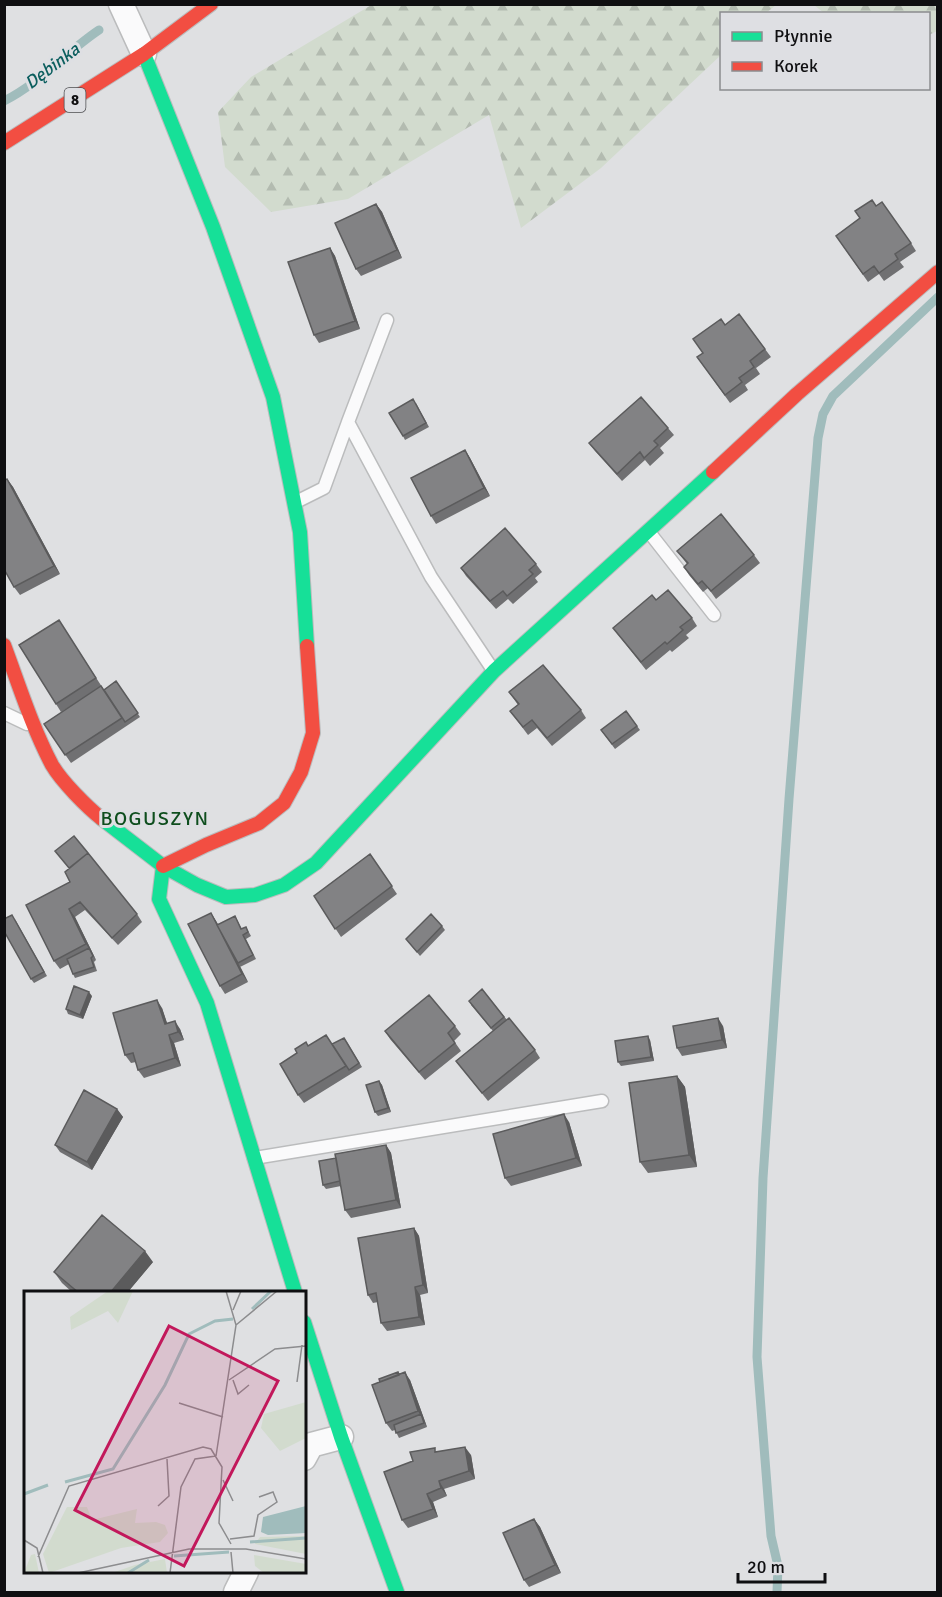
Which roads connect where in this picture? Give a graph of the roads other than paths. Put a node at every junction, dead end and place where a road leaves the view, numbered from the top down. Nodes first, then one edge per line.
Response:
1 (121, 4) edge
2 (211, 4) edge
3 (144, 54) junction
4 (4, 143) edge
5 (938, 272) edge
6 (387, 320) dead end
7 (348, 422) junction
8 (294, 503) junction
9 (648, 531) junction
10 (714, 615) dead end
11 (4, 645) edge
12 (494, 671) junction
13 (4, 713) edge
14 (36, 729) junction
15 (163, 866) junction
16 (602, 1101) dead end
17 (253, 1159) junction
18 (294, 1291) edge
19 (306, 1328) edge
20 (341, 1437) junction
21 (307, 1447) edge
22 (246, 1573) edge
23 (236, 1593) edge
24 (397, 1593) edge

1 - 3 street
2 - 3 main road, 8
3 - 4 main road, 8
3 - 8 main road
5 - 9 main road
6 - 7 lane
7 - 8 lane
7 - 12 lane
8 - 15 main road
9 - 10 lane
9 - 12 main road
11 - 14 main road
12 - 15 main road
13 - 14 lane
14 - 15 main road
15 - 17 main road
16 - 17 lane
17 - 18 main road
19 - 20 main road
20 - 21 street
20 - 24 main road
22 - 23 street

